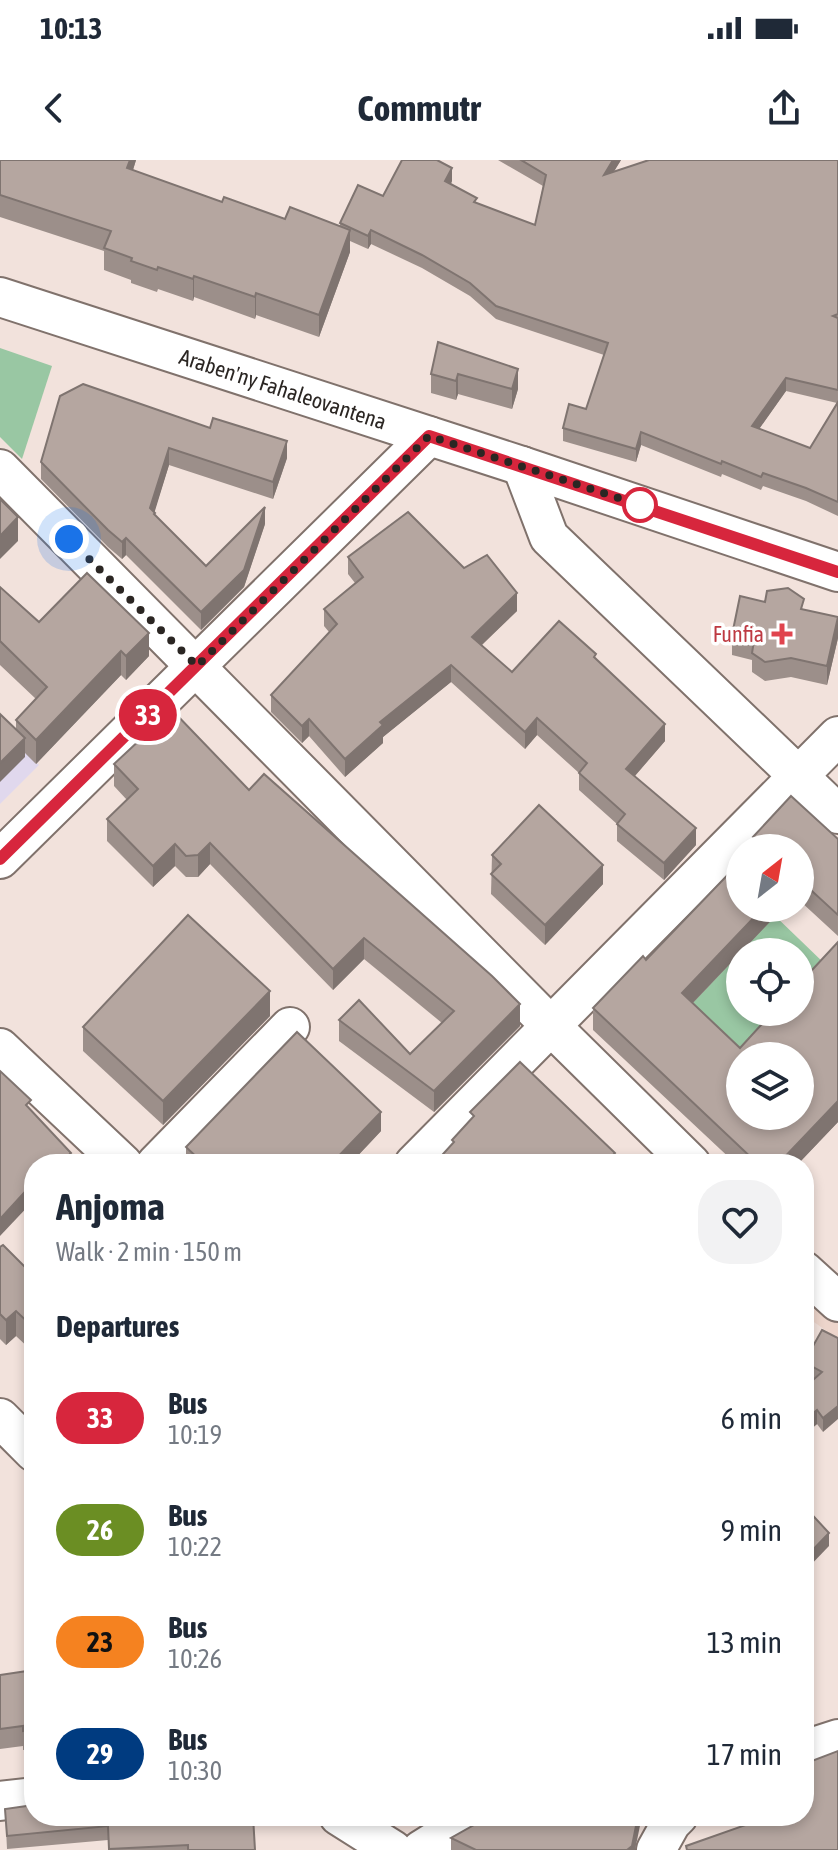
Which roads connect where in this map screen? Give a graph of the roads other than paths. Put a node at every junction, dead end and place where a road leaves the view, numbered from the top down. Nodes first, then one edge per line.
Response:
1 (0, 297) edge
2 (429, 436) junction
3 (522, 466) junction
4 (0, 469) edge
5 (838, 572) edge
6 (197, 666) junction
7 (838, 736) edge
8 (800, 776) junction
9 (838, 814) edge
10 (0, 859) edge
11 (551, 1026) junction
12 (290, 1027) dead end
13 (0, 1048) edge
14 (112, 1154) edge
15 (166, 1154) edge
16 (424, 1154) edge
17 (681, 1154) edge
18 (814, 1280) edge
19 (838, 1302) edge
20 (0, 1418) edge
21 (24, 1442) edge
22 (838, 1739) edge
23 (814, 1747) edge
24 (24, 1798) edge
25 (0, 1801) edge
26 (355, 1826) edge
27 (461, 1826) edge
28 (669, 1826) edge
29 (393, 1850) edge
30 (421, 1850) edge
31 (656, 1850) edge

1 - 2 street, Araben'ny Fahaleovantena
2 - 3 street, Araben'ny Fahaleovantena
2 - 6 street
3 - 5 street, Araben'ny Fahaleovantena
3 - 8 street
4 - 6 street
6 - 10 street
6 - 11 street
7 - 8 street
8 - 9 street
8 - 11 street
11 - 16 street
11 - 17 street
12 - 15 street
13 - 14 street
18 - 19 street
20 - 21 street
22 - 23 street
24 - 25 street
26 - 29 street
27 - 30 street
28 - 31 street

